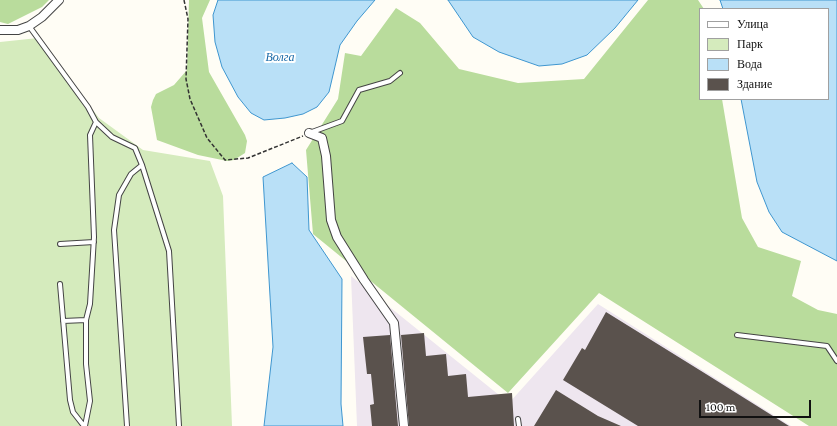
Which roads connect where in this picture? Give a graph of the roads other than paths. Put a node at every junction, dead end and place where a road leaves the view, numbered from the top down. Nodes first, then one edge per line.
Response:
1 (59, 0) edge
2 (29, 26) junction
3 (0, 30) edge
4 (400, 73) dead end
5 (96, 122) junction
6 (309, 133) joint
7 (142, 165) junction
8 (94, 242) junction
9 (60, 244) dead end
10 (60, 284) dead end
11 (86, 320) junction
12 (63, 321) junction
13 (737, 335) dead end
14 (837, 361) edge
15 (518, 419) dead end
16 (85, 426) edge
17 (127, 426) edge
18 (180, 426) edge
19 (404, 426) edge
20 (519, 426) edge

1 - 2 street
2 - 3 street
2 - 5 lane
4 - 6 lane
5 - 7 lane
5 - 8 lane
6 - 19 street
7 - 17 lane
7 - 18 lane
8 - 9 lane
8 - 11 lane
10 - 12 lane
11 - 12 lane
11 - 16 lane
12 - 16 lane
13 - 14 lane
15 - 20 lane

